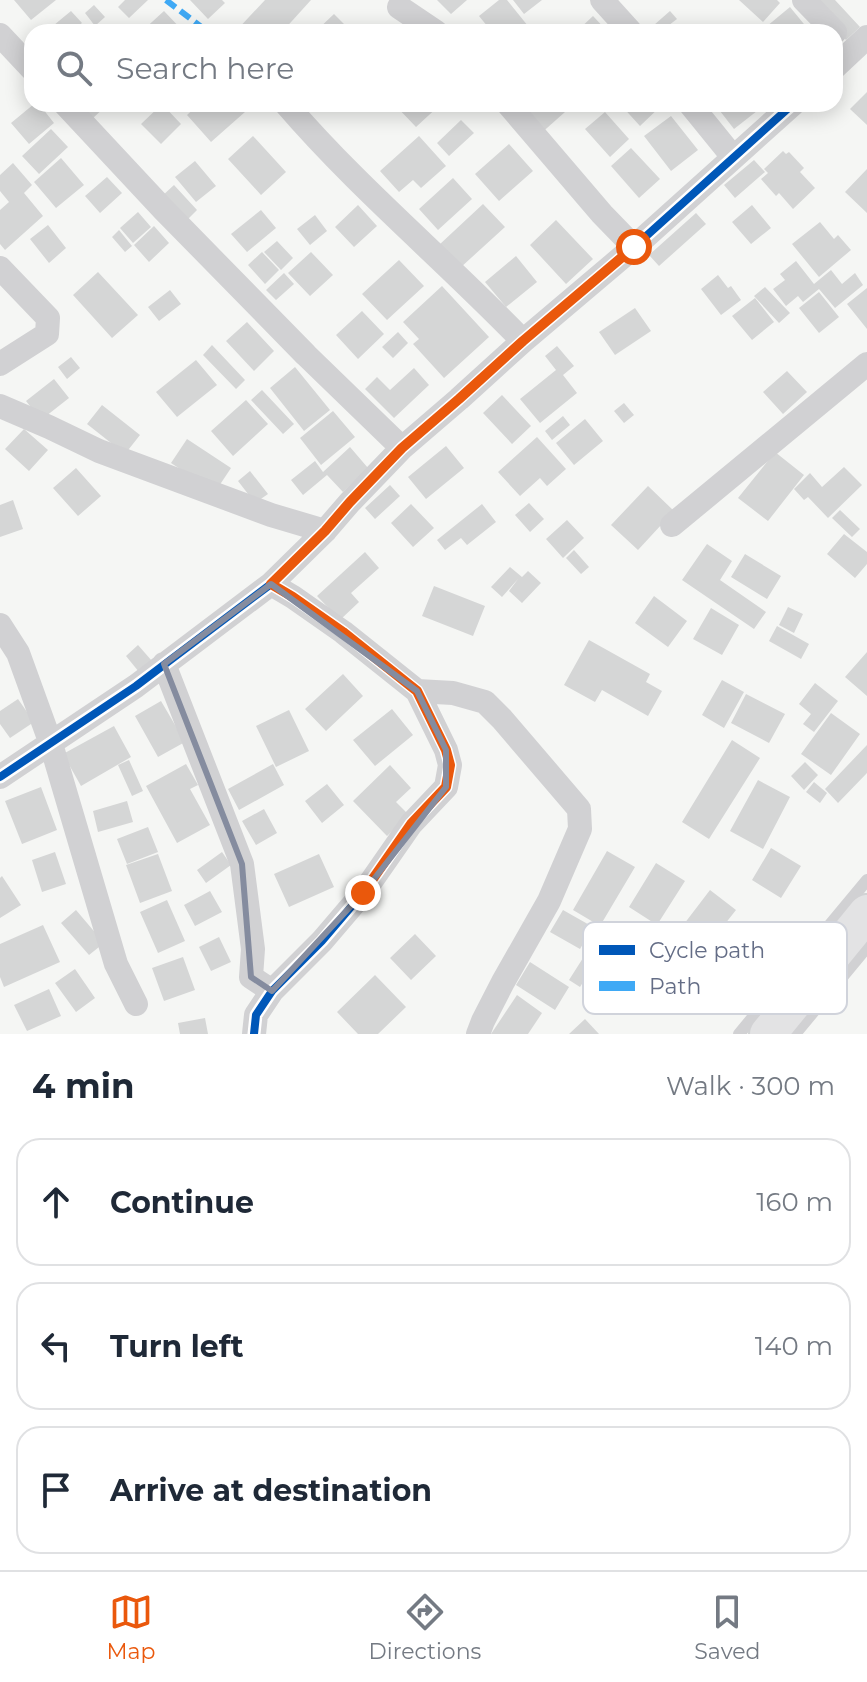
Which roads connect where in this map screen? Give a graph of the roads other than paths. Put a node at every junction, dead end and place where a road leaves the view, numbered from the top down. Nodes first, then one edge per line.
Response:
1 (602, 0) edge
2 (804, 0) edge
3 (399, 7) dead end
4 (424, 24) edge
5 (624, 24) edge
6 (827, 24) edge
7 (0, 35) edge
8 (24, 60) edge
9 (72, 112) edge
10 (293, 112) edge
11 (515, 112) edge
12 (696, 112) edge
13 (784, 112) edge
14 (733, 157) junction
15 (634, 247) junction
16 (0, 268) edge
17 (523, 341) junction
18 (0, 364) edge
19 (867, 364) edge
20 (0, 406) edge
21 (402, 448) junction
22 (672, 525) dead end
23 (325, 531) junction
24 (271, 584) junction
25 (0, 625) edge
26 (164, 664) junction
27 (417, 691) junction
28 (51, 744) junction
29 (0, 777) edge
30 (867, 880) edge
31 (867, 913) edge
32 (832, 922) edge
33 (847, 937) edge
34 (867, 947) edge
35 (847, 971) edge
36 (272, 991) junction
37 (136, 1004) dead end
38 (756, 1014) edge
39 (784, 1014) edge
40 (812, 1014) edge
41 (254, 1034) edge
42 (478, 1034) edge
43 (739, 1034) edge
44 (768, 1034) edge
45 (795, 1034) edge

1 - 5 street
2 - 6 street
3 - 4 street
7 - 8 street
9 - 21 street
10 - 17 street
11 - 15 street
12 - 14 street
13 - 14 street
14 - 15 street
15 - 17 street
16 - 18 street
17 - 21 street
19 - 22 street
20 - 23 street
21 - 23 street
23 - 24 street
24 - 26 street
24 - 27 street
25 - 28 street
26 - 28 street
26 - 36 street
27 - 36 street
27 - 42 street
28 - 29 street
28 - 37 street
30 - 32 lane
31 - 33 main road
34 - 35 lane
36 - 41 street
38 - 43 lane
39 - 44 main road
40 - 45 lane

